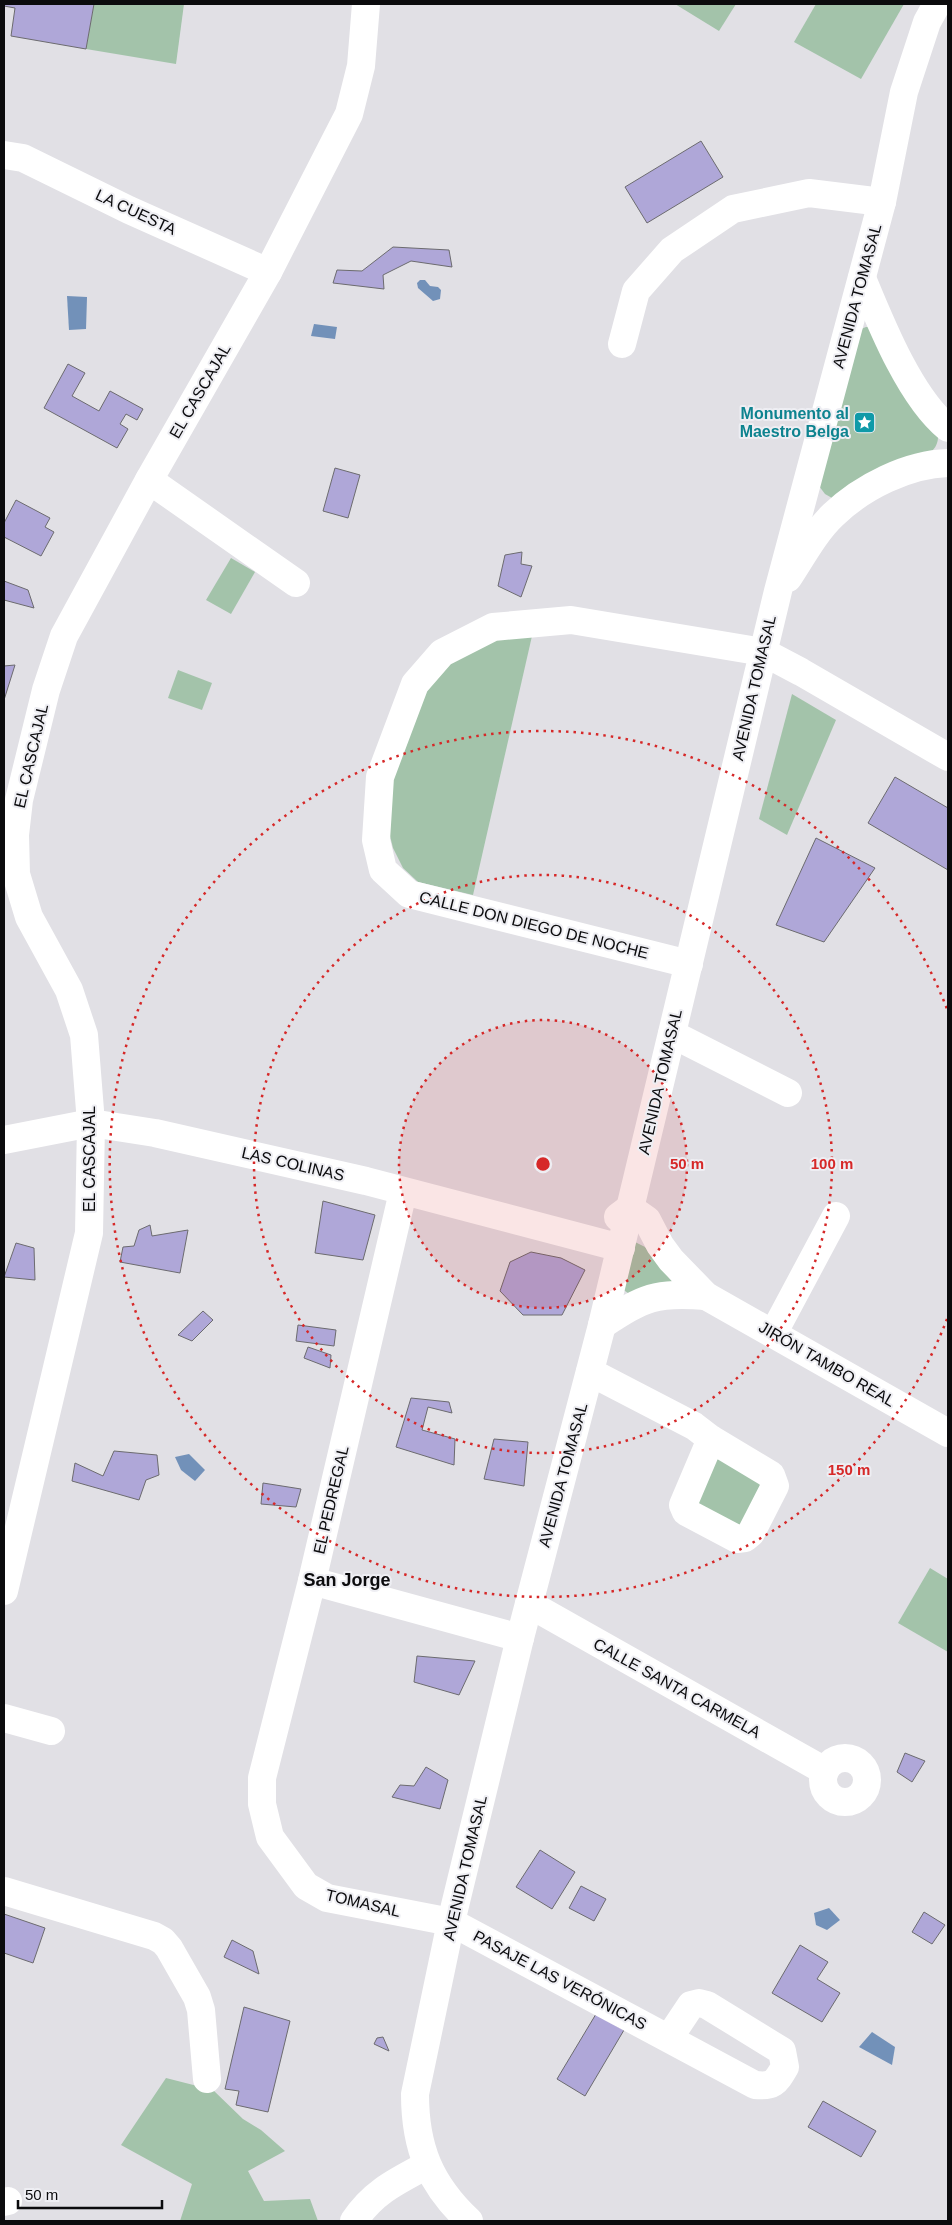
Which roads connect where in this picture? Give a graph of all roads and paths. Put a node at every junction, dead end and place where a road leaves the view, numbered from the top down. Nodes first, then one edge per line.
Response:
1 (366, 4) edge
2 (937, 4) edge
3 (4, 155) edge
4 (882, 202) junction
5 (268, 272) junction
6 (862, 278) junction
7 (622, 344) dead end
8 (948, 428) edge
9 (948, 463) edge
10 (149, 480) junction
11 (296, 583) dead end
12 (778, 591) junction
13 (763, 652) junction
14 (948, 757) edge
15 (689, 964) junction
16 (672, 1034) junction
17 (788, 1093) dead end
18 (92, 1123) junction
19 (4, 1140) edge
20 (403, 1192) junction
21 (630, 1208) junction
22 (836, 1216) dead end
23 (580, 1238) junction
24 (621, 1248) junction
25 (706, 1296) junction
26 (602, 1325) junction
27 (773, 1334) junction
28 (590, 1372) junction
29 (948, 1433) edge
30 (711, 1439) dead end
31 (312, 1581) junction
32 (4, 1591) edge
33 (529, 1604) junction
34 (520, 1638) junction
35 (4, 1718) edge
36 (51, 1731) dead end
37 (825, 1771) dead end
38 (270, 1838) joint
39 (4, 1891) edge
40 (451, 1922) junction
41 (669, 2038) dead end
42 (207, 2079) dead end
43 (427, 2165) junction
44 (454, 2217) edge
45 (354, 2221) edge

1 - 5 street, EL CASCAJAL
2 - 4 street, AVENIDA TOMASAL
3 - 5 street, LA CUESTA
4 - 6 street, AVENIDA TOMASAL
4 - 7 street
5 - 10 street, EL CASCAJAL
6 - 8 street
6 - 12 street, AVENIDA TOMASAL
9 - 12 street
10 - 11 street
10 - 18 street, EL CASCAJAL
12 - 13 street, AVENIDA TOMASAL
13 - 14 street, CALLE DON DIEGO DE NOCHE
13 - 15 street, AVENIDA TOMASAL
13 - 15 street, CALLE DON DIEGO DE NOCHE
15 - 16 street, AVENIDA TOMASAL
16 - 17 street
16 - 21 street, AVENIDA TOMASAL
18 - 19 street, LAS COLINAS
18 - 20 street, LAS COLINAS
18 - 32 street, EL CASCAJAL
20 - 23 street, LAS COLINAS
20 - 31 street, EL PEDREGAL
21 - 23 street
21 - 24 street, AVENIDA TOMASAL
21 - 25 street, JIRÓN TAMBO REAL
22 - 27 street
23 - 24 street, LAS COLINAS
24 - 26 street, AVENIDA TOMASAL
25 - 26 street, JIRÓN TAMBO REAL
25 - 27 street, JIRÓN TAMBO REAL
26 - 28 street, AVENIDA TOMASAL
27 - 29 street, JIRÓN TAMBO REAL
28 - 30 street
28 - 33 street, AVENIDA TOMASAL
31 - 34 street
31 - 38 street, EL PEDREGAL
33 - 34 street, AVENIDA TOMASAL
33 - 37 street, CALLE SANTA CARMELA
34 - 40 street, AVENIDA TOMASAL
35 - 36 street
38 - 40 street, TOMASAL
39 - 42 street
40 - 41 street, PASAJE LAS VERÓNICAS
40 - 43 street, AVENIDA TOMASAL
43 - 44 street, AVENIDA TOMASAL
43 - 45 street

